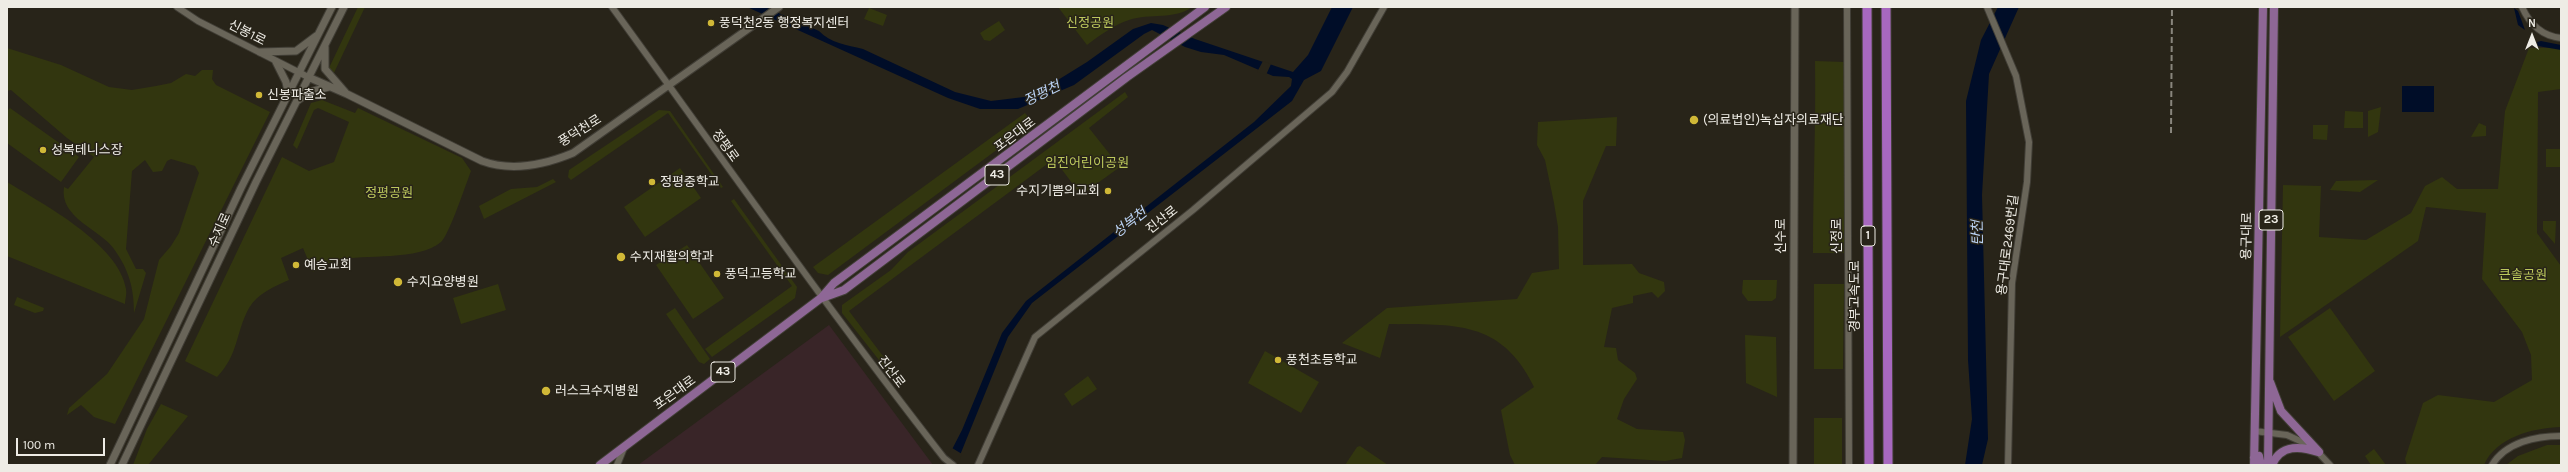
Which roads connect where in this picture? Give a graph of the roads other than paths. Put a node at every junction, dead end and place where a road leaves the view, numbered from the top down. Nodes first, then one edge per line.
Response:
1 (177, 7) edge
2 (332, 7) edge
3 (344, 7) edge
4 (612, 7) edge
5 (779, 7) edge
6 (1205, 7) edge
7 (1226, 7) edge
8 (1384, 7) edge
9 (1794, 7) edge
10 (1847, 7) edge
11 (1867, 7) edge
12 (1886, 7) edge
13 (1987, 7) edge
14 (2263, 7) edge
15 (2274, 7) edge
16 (2522, 7) edge
17 (319, 33) junction
18 (2561, 38) edge
19 (326, 42) junction
20 (260, 52) junction
21 (276, 62) junction
22 (298, 73) junction
23 (308, 77) junction
24 (330, 86) junction
25 (668, 86) junction
26 (288, 92) junction
27 (347, 94) junction
28 (296, 102) junction
29 (821, 298) junction
30 (2267, 372) junction
31 (2254, 431) junction
32 (2267, 432) junction
33 (2561, 436) edge
34 (625, 445) junction
35 (2319, 452) junction
36 (2254, 462) edge
37 (110, 465) edge
38 (122, 465) edge
39 (600, 465) edge
40 (616, 465) edge
41 (953, 465) edge
42 (978, 465) edge
43 (1793, 465) edge
44 (1849, 465) edge
45 (1869, 465) edge
46 (1888, 465) edge
47 (2008, 465) edge
48 (2261, 465) edge
49 (2268, 465) edge
50 (2272, 465) edge
51 (2330, 465) edge
52 (2492, 465) edge

1 - 20 street, 신봉1로
2 - 17 main road, 수지로
3 - 19 main road, 수지로
4 - 25 street, 정평로
5 - 25 main road, 풍덕천로
6 - 29 main road, 포은대로 / 43
7 - 29 main road, 포은대로 / 43
8 - 42 street, 진산로
9 - 43 main road, 신수로
10 - 44 street, 신정로
11 - 45 highway, 경부고속도로 / 1
12 - 46 highway, 1
13 - 47 street, 용구대로2469번길
14 - 31 main road, 용구대로 / 23
15 - 30 main road, 용구대로 / 23
16 - 18 street
17 - 20 main road
17 - 22 main road, 수지로
19 - 23 main road, 수지로
19 - 27 main road
20 - 21 street, 신봉1로
21 - 22 street, 신봉1로
21 - 26 main road
22 - 23 street, 신봉1로
22 - 26 main road, 수지로
23 - 24 main road, 풍덕천로
23 - 28 main road, 수지로
24 - 27 main road, 풍덕천로
24 - 28 main road
25 - 27 main road, 풍덕천로
25 - 29 street, 정평로
26 - 37 main road, 수지로
28 - 38 main road, 수지로
29 - 34 main road, 포은대로 / 43
29 - 41 street, 진산로
30 - 32 main road, 용구대로 / 23
30 - 35 main road
31 - 32 street
31 - 36 main road, 용구대로 / 23
32 - 35 street
32 - 49 main road, 용구대로 / 23
33 - 52 street
34 - 39 main road, 포은대로 / 43
34 - 40 street
35 - 50 main road
35 - 51 street
36 - 48 main road

